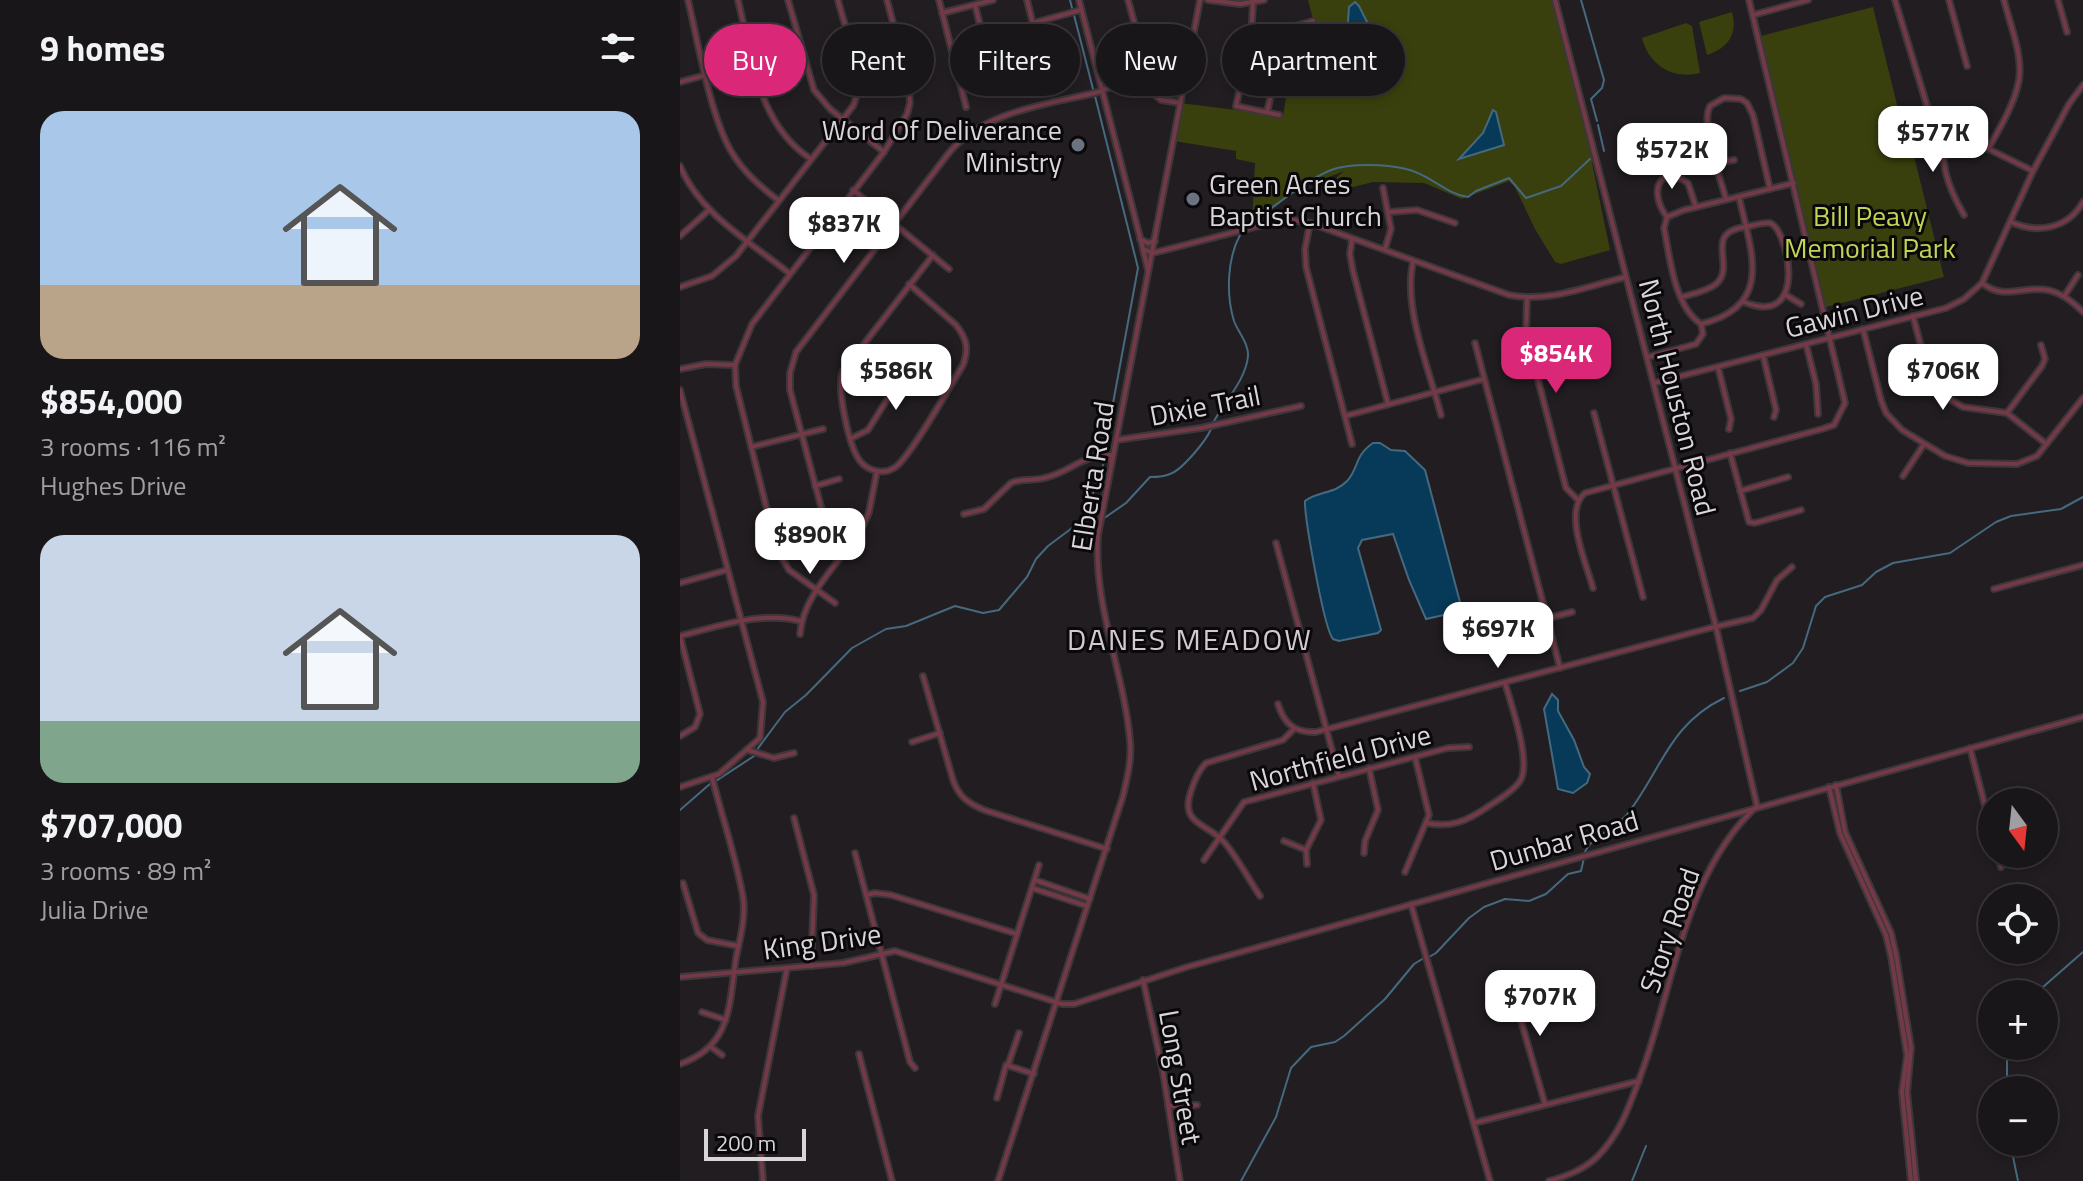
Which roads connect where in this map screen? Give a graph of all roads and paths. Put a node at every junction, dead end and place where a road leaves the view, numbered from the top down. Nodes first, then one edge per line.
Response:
1 (688, 0) edge
2 (738, 0) edge
3 (788, 0) edge
4 (838, 0) edge
5 (887, 0) edge
6 (939, 0) edge
7 (993, 0) edge
8 (1027, 0) edge
9 (1079, 0) edge
10 (1128, 0) edge
11 (1200, 0) edge
12 (1208, 0) edge
13 (1264, 0) edge
14 (1555, 0) edge
15 (1749, 0) edge
16 (1808, 0) edge
17 (1895, 0) edge
18 (1949, 0) edge
19 (2004, 0) edge
20 (2058, 0) edge
21 (1798, 1) edge
22 (1253, 3) junction
23 (975, 5) junction
24 (1081, 10) junction
25 (942, 13) junction
26 (1753, 15) junction
27 (1313, 21) dead end
28 (1033, 23) joint
29 (744, 24) edge
30 (794, 24) edge
31 (980, 24) edge
32 (1134, 24) edge
33 (1252, 24) edge
34 (1303, 24) edge
35 (2067, 32) dead end
36 (950, 45) edge
37 (806, 65) edge
38 (1096, 65) edge
39 (704, 66) edge
40 (1967, 66) dead end
41 (704, 75) edge
42 (680, 82) edge
43 (2083, 85) edge
44 (1096, 92) edge
45 (712, 96) edge
46 (764, 96) edge
47 (963, 96) edge
48 (1104, 96) edge
49 (1156, 96) edge
50 (1238, 96) edge
51 (1271, 96) edge
52 (1180, 103) junction
53 (966, 107) dead end
54 (1267, 112) junction
55 (1279, 115) dead end
56 (843, 119) junction
57 (1948, 129) junction
58 (1988, 149) junction
59 (884, 152) junction
60 (811, 159) junction
61 (1734, 160) dead end
62 (1715, 163) junction
63 (680, 166) edge
64 (2033, 171) junction
65 (1794, 183) junction
66 (1383, 188) dead end
67 (1770, 189) junction
68 (853, 190) junction
69 (1739, 196) junction
70 (1726, 199) junction
71 (779, 201) junction
72 (2083, 202) edge
73 (1696, 207) junction
74 (709, 210) junction
75 (1389, 212) junction
76 (1964, 215) dead end
77 (1667, 217) junction
78 (895, 222) junction
79 (2011, 222) junction
80 (1310, 223) junction
81 (1455, 223) dead end
82 (1746, 226) junction
83 (680, 236) edge
84 (1140, 239) junction
85 (1352, 239) junction
86 (747, 240) junction
87 (1155, 241) junction
88 (1143, 249) junction
89 (1385, 249) junction
90 (1153, 253) junction
91 (933, 255) junction
92 (1414, 260) junction
93 (949, 269) dead end
94 (1148, 272) junction
95 (789, 273) junction
96 (2078, 275) dead end
97 (1626, 277) junction
98 (1982, 283) junction
99 (909, 284) junction
100 (680, 287) edge
101 (1786, 295) junction
102 (2065, 295) junction
103 (1682, 297) junction
104 (1527, 298) junction
105 (1744, 302) junction
106 (1801, 304) dead end
107 (2083, 312) edge
108 (1913, 316) junction
109 (1701, 324) junction
110 (1863, 329) junction
111 (1831, 337) junction
112 (1475, 343) dead end
113 (1806, 344) junction
114 (2041, 345) dead end
115 (1984, 348) dead end
116 (915, 355) dead end
117 (1763, 355) junction
118 (1647, 358) junction
119 (1925, 364) junction
120 (735, 365) junction
121 (1718, 367) junction
122 (680, 369) edge
123 (1484, 379) junction
124 (1654, 383) junction
125 (680, 390) edge
126 (1435, 391) junction
127 (2083, 398) edge
128 (1388, 404) junction
129 (1301, 406) dead end
130 (1594, 413) dead end
131 (2007, 413) junction
132 (1818, 414) dead end
133 (1441, 415) dead end
134 (1345, 416) junction
135 (1774, 417) dead end
136 (823, 429) dead end
137 (1729, 429) dead end
138 (801, 435) junction
139 (852, 438) junction
140 (1116, 440) junction
141 (1352, 444) dead end
142 (1924, 444) junction
143 (2046, 444) junction
144 (751, 447) junction
145 (1730, 453) junction
146 (1112, 458) junction
147 (1675, 468) junction
148 (877, 471) junction
149 (1903, 476) dead end
150 (1788, 477) dead end
151 (839, 479) dead end
152 (1613, 485) junction
153 (815, 486) junction
154 (1740, 491) junction
155 (1578, 500) junction
156 (1801, 510) dead end
157 (964, 514) dead end
158 (1276, 543) dead end
159 (849, 546) junction
160 (2083, 565) edge
161 (1792, 567) dead end
162 (727, 570) junction
163 (680, 583) edge
164 (1593, 588) dead end
165 (818, 589) junction
166 (1994, 589) dead end
167 (1643, 597) dead end
168 (835, 603) dead end
169 (1572, 612) dead end
170 (1547, 618) junction
171 (741, 621) junction
172 (800, 621) junction
173 (1525, 624) dead end
174 (1716, 627) junction
175 (800, 634) dead end
176 (680, 636) edge
177 (1560, 668) junction
178 (923, 676) dead end
179 (1505, 683) junction
180 (1278, 704) dead end
181 (2083, 717) edge
182 (1295, 729) junction
183 (1327, 730) junction
184 (940, 733) junction
185 (680, 736) edge
186 (912, 742) dead end
187 (1469, 747) dead end
188 (1970, 748) junction
189 (747, 750) junction
190 (794, 753) dead end
191 (1415, 757) junction
192 (1369, 768) junction
193 (1339, 776) junction
194 (712, 777) junction
195 (1313, 783) junction
196 (1836, 785) junction
197 (680, 787) edge
198 (1829, 787) junction
199 (1980, 788) edge
200 (1757, 806) junction
201 (794, 818) dead end
202 (1427, 823) junction
203 (1220, 838) junction
204 (1284, 841) dead end
205 (1107, 849) junction
206 (1306, 850) junction
207 (855, 853) dead end
208 (1364, 853) dead end
209 (1204, 860) dead end
210 (1307, 864) dead end
211 (1039, 865) dead end
212 (1405, 872) dead end
213 (1035, 880) junction
214 (683, 883) dead end
215 (1032, 888) junction
216 (866, 895) junction
217 (1260, 896) dead end
218 (1090, 899) junction
219 (1411, 904) junction
220 (1088, 906) junction
221 (1017, 934) junction
222 (738, 946) junction
223 (881, 953) junction
224 (811, 966) junction
225 (787, 968) junction
226 (734, 972) junction
227 (680, 977) edge
228 (1509, 979) dead end
229 (1143, 980) junction
230 (1002, 984) junction
231 (1898, 984) junction
232 (1058, 1002) junction
233 (995, 1004) dead end
234 (702, 1012) dead end
235 (726, 1020) junction
236 (1019, 1033) dead end
237 (711, 1047) junction
238 (859, 1054) dead end
239 (722, 1055) dead end
240 (680, 1064) edge
241 (1007, 1066) junction
242 (915, 1068) dead end
243 (1034, 1074) junction
244 (1639, 1081) junction
245 (997, 1098) dead end
246 (1545, 1104) junction
247 (1197, 1105) dead end
248 (1168, 1106) junction
249 (1474, 1123) junction
250 (763, 1181) edge
251 (892, 1181) edge
252 (1000, 1181) edge
253 (1180, 1181) edge
254 (1490, 1181) edge
255 (1549, 1181) edge
256 (1914, 1181) edge

1 - 39 street
2 - 29 street
3 - 30 street
4 - 56 street
5 - 59 street
6 - 25 street
7 - 23 street
8 - 28 street
9 - 24 street
10 - 32 street
11 - 52 street, Elberta Road
12 - 22 street
13 - 22 street
14 - 97 street, North Houston Road
15 - 26 street
16 - 21 street
17 - 57 street
18 - 40 street
19 - 58 street
20 - 35 street
21 - 26 street
22 - 33 street
23 - 25 street
23 - 31 street
24 - 28 street
24 - 38 street
25 - 36 street
26 - 65 street
27 - 34 street
37 - 56 street
41 - 42 street
43 - 64 street, Gawin Drive
44 - 78 street
45 - 71 street
46 - 60 street
47 - 53 street
48 - 84 street
49 - 52 street
50 - 54 street
51 - 54 street
52 - 87 street, Elberta Road
54 - 55 street
56 - 59 street
56 - 60 street
57 - 58 street
57 - 76 street
58 - 64 street
59 - 68 street
60 - 71 street
61 - 62 street
62 - 67 street
62 - 70 street
63 - 74 street
64 - 79 street, Gawin Drive
65 - 67 street
65 - 111 street
66 - 75 street
67 - 69 street
68 - 78 street
68 - 95 street
69 - 70 street
69 - 82 street
70 - 73 street
71 - 86 street
72 - 79 street
73 - 77 street
73 - 77 street
74 - 83 street
74 - 86 street
75 - 81 street
75 - 89 street
77 - 103 street
78 - 91 street
78 - 138 street
79 - 98 street, Gawin Drive
80 - 85 street
80 - 90 street
80 - 134 street
82 - 101 street
82 - 103 street
82 - 105 street
84 - 87 street
84 - 88 street
85 - 89 street
85 - 128 street
86 - 95 street
86 - 100 street
87 - 90 street, Elberta Road
88 - 90 street
88 - 94 street
89 - 92 street
90 - 94 street, Elberta Road
91 - 93 street
91 - 99 street
92 - 104 street
92 - 126 street
94 - 140 street, Elberta Road
95 - 120 street
96 - 102 street
97 - 104 street
97 - 118 street, North Houston Road
98 - 102 street
98 - 108 street, Gawin Drive
99 - 139 street
99 - 148 street
101 - 105 street
101 - 106 street
102 - 107 street
103 - 109 street
104 - 155 street
105 - 109 street
108 - 110 street, Gawin Drive
108 - 119 street
109 - 118 street
110 - 111 street, Gawin Drive
110 - 142 street
111 - 113 street, Gawin Drive
111 - 145 street
112 - 123 street
113 - 117 street, Gawin Drive
113 - 132 street
114 - 131 street
115 - 119 street
116 - 139 street
117 - 121 street, Gawin Drive
117 - 135 street
118 - 124 street, North Houston Road
119 - 131 street
120 - 122 street
120 - 144 street
121 - 124 street, Gawin Drive
121 - 137 street
123 - 126 street
123 - 170 street
124 - 147 street, North Houston Road
125 - 162 street
126 - 128 street
126 - 133 street
127 - 143 street
128 - 134 street
129 - 140 street, Dixie Trail
130 - 152 street
131 - 143 street
134 - 141 street
136 - 138 street
138 - 144 street
138 - 153 street
139 - 148 street
140 - 146 street, Elberta Road
142 - 143 street
142 - 149 street
144 - 165 street
145 - 147 street
145 - 154 street
146 - 157 street
146 - 205 street, Elberta Road
147 - 152 street
147 - 174 street, North Houston Road
148 - 159 street
150 - 154 street
151 - 153 street
152 - 155 street
152 - 167 street
153 - 159 street
154 - 156 street
155 - 164 street
158 - 183 street
159 - 165 street
160 - 166 street
161 - 174 street
162 - 163 street
162 - 171 street
165 - 168 street
165 - 172 street
169 - 170 street
170 - 173 street
170 - 177 street
171 - 172 street
171 - 176 street
171 - 189 street
172 - 175 street
174 - 177 street
174 - 200 street, North Houston Road
176 - 185 street
177 - 179 street
178 - 184 street
179 - 183 street
179 - 202 street
180 - 182 street
181 - 188 street, Dunbar Road
182 - 183 street
182 - 203 street
183 - 193 street
184 - 186 street
184 - 205 street
187 - 191 street, Northfield Drive
188 - 196 street, Dunbar Road
188 - 199 street
189 - 190 street
189 - 194 street
191 - 192 street, Northfield Drive
191 - 202 street
192 - 193 street, Northfield Drive
192 - 208 street
193 - 195 street, Northfield Drive
194 - 197 street
194 - 222 street
195 - 203 street, Northfield Drive
195 - 206 street
196 - 198 street, Dunbar Road
196 - 231 street
198 - 200 street, Dunbar Road
198 - 231 street
200 - 219 street, Dunbar Road
200 - 244 street, Story Road
201 - 224 street
202 - 212 street
203 - 209 street, Northfield Drive
203 - 217 street
204 - 206 street
205 - 218 street, Elberta Road
206 - 210 street
207 - 216 street
211 - 213 street
213 - 215 street
213 - 218 street
214 - 222 street
215 - 220 street
215 - 221 street
216 - 221 street
216 - 223 street
218 - 220 street, Elberta Road
219 - 229 street, Dunbar Road
219 - 249 street
220 - 232 street, Elberta Road
221 - 230 street
222 - 226 street
223 - 224 street, King Drive
223 - 230 street, King Drive
223 - 242 street
224 - 225 street, King Drive
225 - 226 street, King Drive
225 - 250 street
226 - 227 street, King Drive
226 - 235 street
228 - 246 street
229 - 232 street, Dunbar Road
229 - 248 street, Long Street
230 - 232 street, King Drive
230 - 233 street
231 - 256 street
232 - 243 street, Elberta Road
234 - 235 street
235 - 237 street
236 - 241 street
237 - 239 street
237 - 240 street
238 - 251 street
241 - 243 street
241 - 245 street
243 - 252 street, Elberta Road
244 - 246 street
244 - 255 street, Story Road
246 - 249 street
247 - 248 street
248 - 253 street, Long Street
249 - 254 street

